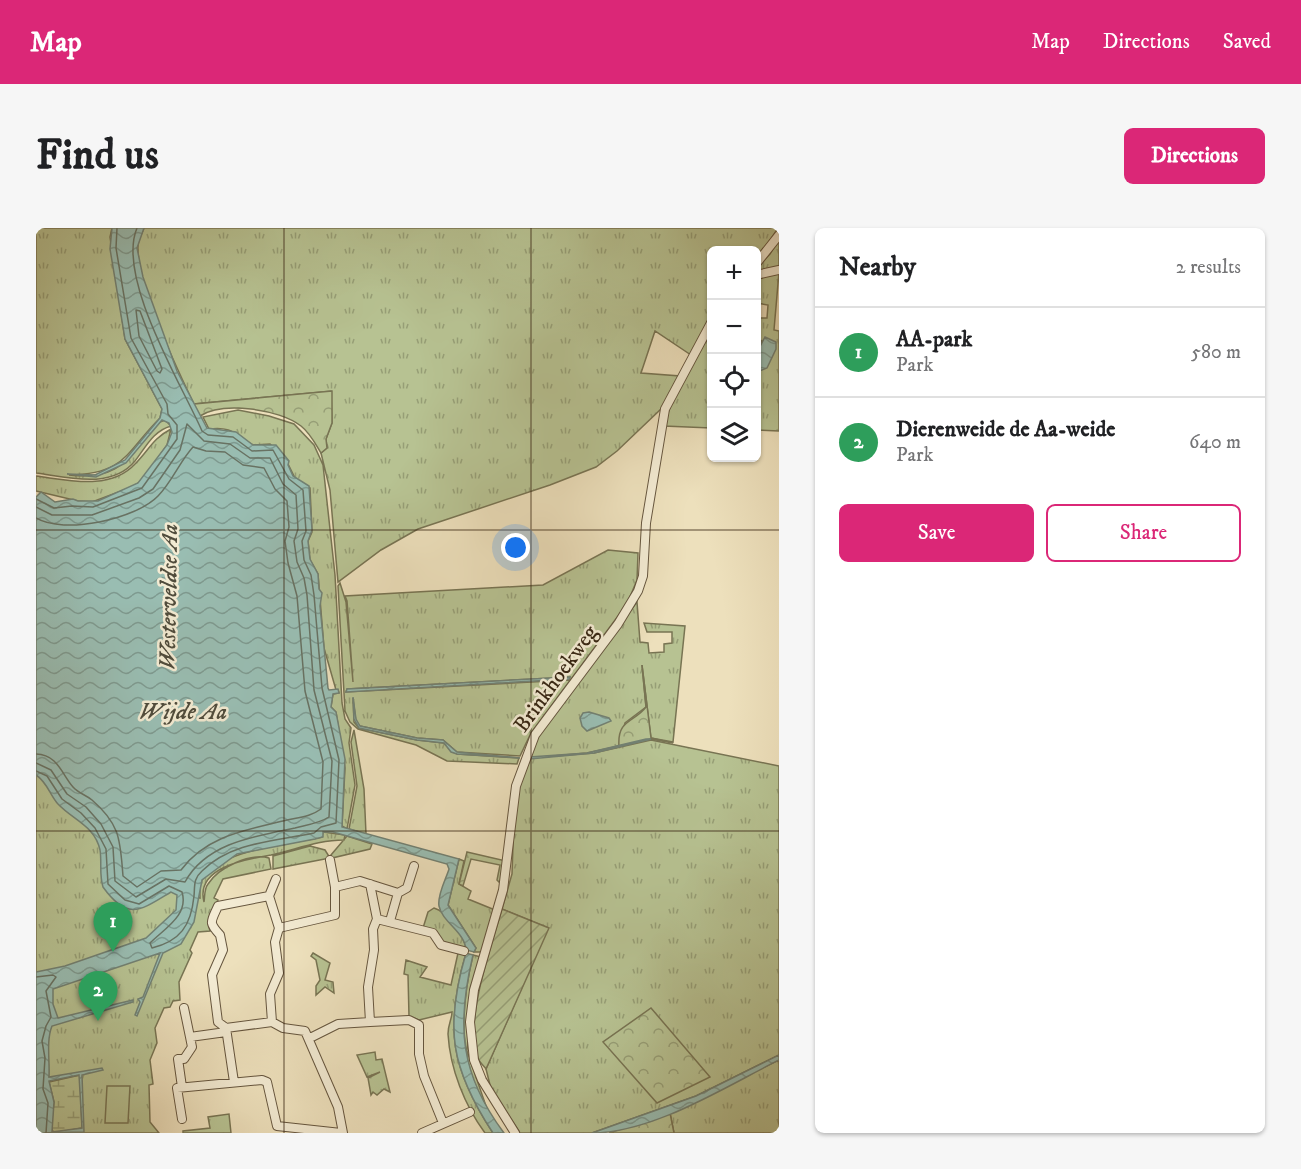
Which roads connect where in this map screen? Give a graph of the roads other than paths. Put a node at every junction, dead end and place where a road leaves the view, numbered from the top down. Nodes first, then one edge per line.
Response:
1 (779, 235) edge
2 (761, 258) edge
3 (779, 270) edge
4 (761, 274) edge
5 (707, 329) edge
6 (330, 860) dead end
7 (414, 866) dead end
8 (276, 879) dead end
9 (370, 884) junction
10 (335, 887) junction
11 (398, 892) junction
12 (269, 896) junction
13 (377, 919) junction
14 (390, 921) junction
15 (279, 928) junction
16 (464, 951) dead end
17 (184, 1008) dead end
18 (272, 1022) junction
19 (370, 1022) junction
20 (226, 1030) junction
21 (190, 1037) junction
22 (310, 1038) junction
23 (234, 1082) junction
24 (182, 1087) junction
25 (470, 1112) dead end
26 (182, 1119) dead end
27 (443, 1123) junction
28 (342, 1133) edge
29 (422, 1133) edge
30 (515, 1133) edge

1 - 2 street
3 - 4 street
5 - 30 street, Brinkhoekweg
6 - 10 street
7 - 11 street
8 - 12 street
9 - 10 street
9 - 11 street
9 - 13 street
10 - 15 street
11 - 14 street
12 - 15 street
12 - 20 street
13 - 14 street
13 - 19 street
14 - 16 street
15 - 18 street
17 - 21 street
18 - 20 street
18 - 22 street
19 - 22 street
19 - 27 street
20 - 21 street
20 - 23 street
21 - 24 street
22 - 28 street
23 - 24 street
23 - 28 street
24 - 26 street
25 - 27 street
27 - 29 street

